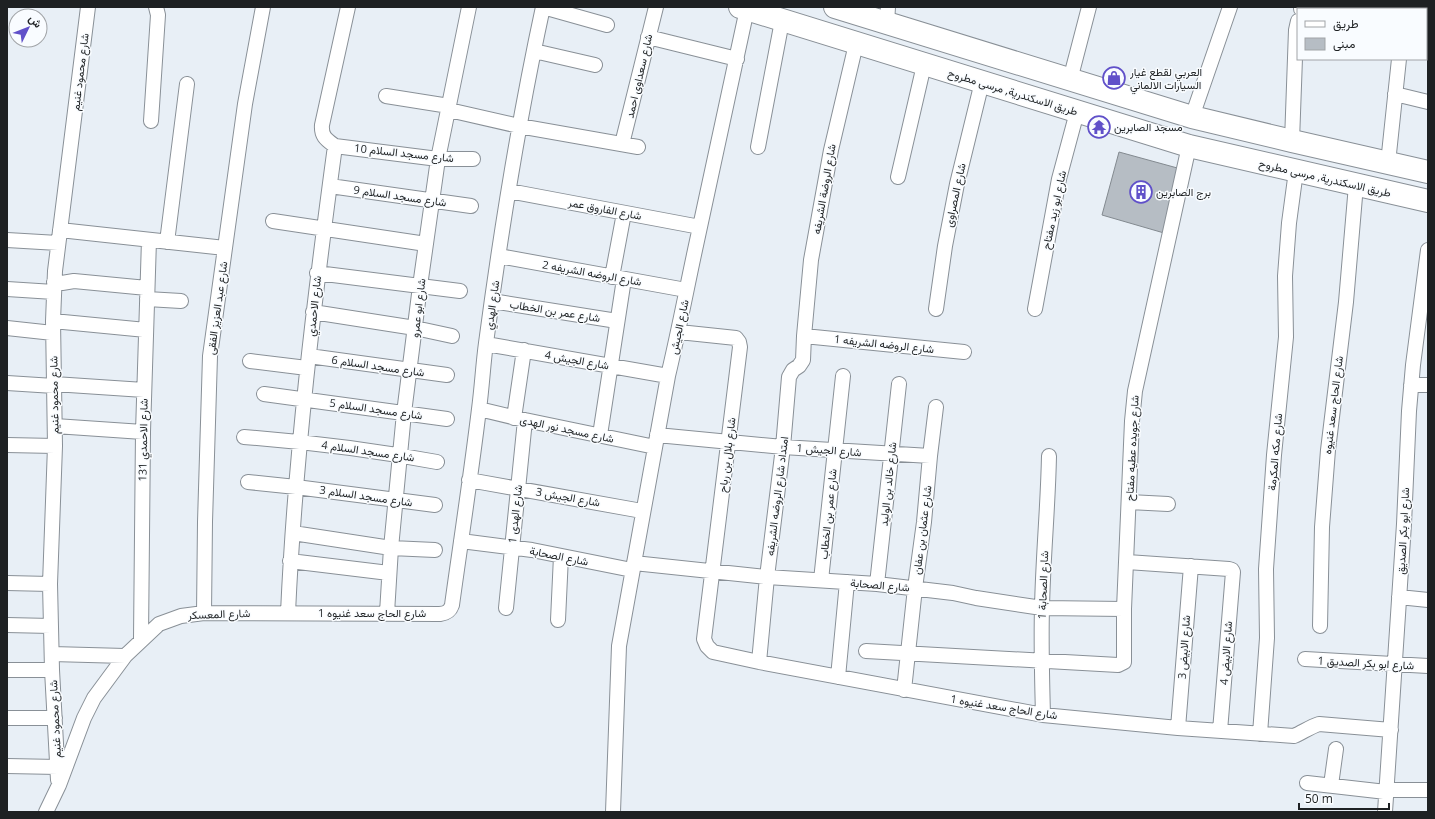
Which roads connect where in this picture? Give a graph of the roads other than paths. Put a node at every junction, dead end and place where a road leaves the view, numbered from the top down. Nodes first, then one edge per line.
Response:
1 (88, 7) edge
2 (156, 7) edge
3 (263, 7) edge
4 (348, 7) edge
5 (469, 7) edge
6 (543, 7) edge
7 (656, 7) edge
8 (835, 7) edge
9 (1089, 7) edge
10 (1230, 7) edge
11 (743, 8) edge
12 (887, 15) edge
13 (782, 20) junction
14 (608, 25) dead end
15 (1297, 26) edge
16 (648, 37) junction
17 (856, 44) junction
18 (534, 51) junction
19 (737, 59) junction
20 (1399, 60) edge
21 (924, 64) junction
22 (595, 65) dead end
23 (1023, 65) junction
24 (1070, 80) junction
25 (982, 82) junction
26 (187, 84) dead end
27 (1015, 93) junction
28 (1395, 94) junction
29 (386, 96) dead end
30 (1428, 102) edge
31 (449, 108) junction
32 (1077, 112) junction
33 (1192, 117) junction
34 (151, 121) dead end
35 (519, 126) junction
36 (1292, 141) junction
37 (622, 144) junction
38 (335, 146) junction
39 (1189, 146) junction
40 (638, 147) dead end
41 (758, 147) dead end
42 (438, 158) junction
43 (473, 159) dead end
44 (1388, 163) junction
45 (1296, 171) junction
46 (1428, 172) edge
47 (898, 178) dead end
48 (1356, 185) junction
49 (330, 186) junction
50 (510, 191) junction
51 (432, 201) junction
52 (1428, 201) edge
53 (472, 206) dead end
54 (624, 213) junction
55 (273, 221) dead end
56 (700, 227) junction
57 (324, 228) junction
58 (59, 237) junction
59 (7, 240) edge
60 (149, 240) junction
61 (167, 242) junction
62 (426, 244) junction
63 (225, 248) junction
64 (1428, 250) edge
65 (499, 256) junction
66 (318, 273) junction
67 (618, 278) junction
68 (420, 286) junction
69 (54, 287) junction
70 (7, 289) edge
71 (686, 290) junction
72 (460, 291) dead end
73 (147, 294) junction
74 (181, 301) dead end
75 (492, 301) junction
76 (1424, 308) edge
77 (936, 309) dead end
78 (1035, 309) dead end
79 (313, 312) junction
80 (617, 321) junction
81 (53, 327) junction
82 (7, 328) edge
83 (415, 328) junction
84 (146, 330) junction
85 (679, 332) junction
86 (452, 336) dead end
87 (804, 336) junction
88 (486, 344) junction
89 (524, 350) junction
90 (964, 352) dead end
91 (250, 361) dead end
92 (308, 362) junction
93 (610, 366) junction
94 (410, 370) junction
95 (447, 375) dead end
96 (668, 376) junction
97 (843, 376) dead end
98 (7, 383) edge
99 (899, 384) dead end
100 (54, 385) junction
101 (1411, 385) junction
102 (1428, 385) edge
103 (144, 390) junction
104 (264, 394) dead end
105 (304, 399) junction
106 (936, 406) dead end
107 (479, 409) junction
108 (404, 413) junction
109 (448, 419) dead end
110 (520, 419) junction
111 (55, 426) junction
112 (143, 432) junction
113 (600, 435) junction
114 (244, 437) dead end
115 (299, 441) junction
116 (656, 441) junction
117 (728, 442) junction
118 (7, 445) edge
119 (56, 446) junction
120 (783, 446) junction
121 (835, 450) junction
122 (892, 454) junction
123 (400, 455) junction
124 (930, 456) junction
125 (1049, 456) dead end
126 (437, 462) dead end
127 (469, 480) junction
128 (248, 482) dead end
129 (296, 486) junction
130 (518, 488) junction
131 (396, 501) junction
132 (1129, 502) junction
133 (1168, 504) dead end
134 (435, 505) dead end
135 (642, 511) junction
136 (293, 533) junction
137 (461, 542) junction
138 (391, 548) junction
139 (512, 548) junction
140 (435, 550) dead end
141 (561, 556) junction
142 (290, 561) junction
143 (1127, 562) junction
144 (1190, 566) junction
145 (633, 567) junction
146 (713, 572) junction
147 (389, 574) junction
148 (767, 577) junction
149 (821, 580) junction
150 (7, 582) edge
151 (847, 582) junction
152 (50, 584) junction
153 (877, 584) junction
154 (915, 588) junction
155 (1399, 597) junction
156 (1428, 600) edge
157 (452, 605) joint
158 (506, 608) dead end
159 (1042, 608) junction
160 (1124, 609) junction
161 (204, 613) junction
162 (288, 613) junction
163 (387, 613) junction
164 (558, 620) dead end
165 (7, 625) edge
166 (51, 626) junction
167 (1320, 626) dead end
168 (706, 631) joint
169 (141, 640) junction
170 (866, 651) dead end
171 (52, 654) junction
172 (907, 654) junction
173 (125, 656) junction
174 (1305, 659) dead end
175 (1042, 660) junction
176 (759, 662) junction
177 (1395, 665) junction
178 (1428, 666) edge
179 (7, 670) edge
180 (52, 670) junction
181 (838, 677) junction
182 (904, 690) junction
183 (1042, 715) junction
184 (7, 718) edge
185 (55, 718) junction
186 (1178, 728) junction
187 (1391, 730) junction
188 (1220, 731) junction
189 (1260, 734) junction
190 (1336, 749) dead end
191 (7, 766) edge
192 (58, 767) junction
193 (1307, 783) dead end
194 (59, 784) junction
195 (1331, 785) junction
196 (1428, 790) edge
197 (1387, 791) junction
198 (46, 812) edge
199 (613, 812) edge
200 (1385, 812) edge

1 - 58 street, شارع محمود غنيم
2 - 34 street
3 - 63 street, شارع عبد العزيز الفقى
4 - 38 street
5 - 31 street, شارع ابو عمرو
6 - 14 street
6 - 18 street, شارع الهدي
7 - 16 street, شارع سعداوى احمد
8 - 12 main road
9 - 24 street
10 - 33 street
11 - 13 main road, طريق الاسكندرية, مرسى مطروح
11 - 19 street, شارع الجيش
12 - 23 main road
13 - 17 main road, طريق الاسكندرية, مرسى مطروح
13 - 41 street
15 - 36 street
16 - 19 street
16 - 37 street, شارع سعداوى احمد
17 - 21 main road, طريق الاسكندرية, مرسى مطروح
17 - 87 street, شارع الروضة الشريفه
18 - 22 street
18 - 35 street, شارع الهدي
19 - 56 street, شارع الجيش
20 - 28 street
21 - 25 main road, طريق الاسكندرية, مرسى مطروح
21 - 47 street
23 - 24 main road
23 - 27 main road
24 - 33 main road
25 - 27 main road, طريق الاسكندرية, مرسى مطروح
25 - 77 street, شارع المصراوى
26 - 61 street
27 - 32 main road, طريق الاسكندرية, مرسى مطروح
28 - 30 street
28 - 44 street
29 - 31 street
31 - 35 street
31 - 42 street, شارع ابو عمرو
32 - 39 main road, طريق الاسكندرية, مرسى مطروح
32 - 78 street, شارع ابو زيد مفتاح
33 - 36 main road
35 - 37 street
35 - 50 street, شارع الهدي
36 - 44 main road
37 - 40 street
38 - 42 street, شارع مسجد السلام 10
38 - 49 street, شارع الاحمدي
39 - 45 main road, طريق الاسكندرية, مرسى مطروح
39 - 132 street, شارع جويده عطيه مفتاح
42 - 43 street, شارع مسجد السلام 10
42 - 51 street, شارع ابو عمرو
44 - 46 main road
45 - 48 main road, طريق الاسكندرية, مرسى مطروح
45 - 189 street, شارع مكه المكرمة
48 - 52 main road, طريق الاسكندرية, مرسى مطروح
48 - 167 street, شارع الحاج سعد غنيوه
49 - 51 street, شارع مسجد السلام 9
49 - 57 street, شارع الاحمدي
50 - 54 street, شارع الفاروق عمر
50 - 65 street, شارع الهدي
51 - 53 street, شارع مسجد السلام 9
51 - 62 street, شارع ابو عمرو
54 - 56 street, شارع الفاروق عمر
54 - 67 street
55 - 57 street
56 - 71 street, شارع الجيش
57 - 62 street
57 - 66 street, شارع الاحمدي
58 - 59 street
58 - 60 street
58 - 69 street, شارع محمود غنيم
60 - 61 street
60 - 73 street, شارع الاحمدي 131
61 - 63 street
62 - 68 street, شارع ابو عمرو
63 - 161 street, شارع عبد العزيز الفقى
64 - 76 street, شارع ابو بكر الصديق
65 - 67 street, شارع الروضه الشريفه 2
65 - 75 street, شارع الهدي
66 - 68 street
66 - 79 street, شارع الاحمدي
67 - 71 street, شارع الروضه الشريفه 2
67 - 80 street
68 - 72 street
68 - 83 street, شارع ابو عمرو
69 - 70 street
69 - 73 street
69 - 81 street, شارع محمود غنيم
71 - 85 street, شارع الجيش
73 - 74 street
73 - 84 street, شارع الاحمدي 131
75 - 80 street, شارع عمر بن الخطاب
75 - 88 street, شارع الهدي
76 - 101 street, شارع ابو بكر الصديق
79 - 83 street
79 - 92 street, شارع الاحمدي
80 - 93 street
81 - 82 street
81 - 84 street
81 - 100 street, شارع محمود غنيم
83 - 86 street
83 - 94 street, شارع ابو عمرو
84 - 103 street, شارع الاحمدي 131
85 - 96 street, شارع الجيش
85 - 117 street, شارع بلال بن رباح
87 - 90 street, شارع الروضه الشريفه 1
87 - 120 street, امتداد شارع الروضه الشريفه
88 - 89 street, شارع الجيش 4
88 - 107 street, شارع الهدي
89 - 93 street, شارع الجيش 4
89 - 110 street, شارع الهدى 1
91 - 92 street, شارع مسجد السلام 6
92 - 94 street, شارع مسجد السلام 6
92 - 105 street, شارع الاحمدي
93 - 96 street, شارع الجيش 4
93 - 113 street
94 - 95 street, شارع مسجد السلام 6
94 - 108 street, شارع ابو عمرو
96 - 116 street, شارع الجيش
97 - 121 street, شارع عمر بن الخطاب
98 - 100 street
99 - 122 street, شارع خالد بن الوليد
100 - 103 street
100 - 111 street, شارع محمود غنيم
101 - 102 street
101 - 155 street, شارع ابو بكر الصديق
103 - 112 street, شارع الاحمدي 131
104 - 105 street, شارع مسجد السلام 5
105 - 108 street, شارع مسجد السلام 5
105 - 115 street, شارع الاحمدي
106 - 124 street, شارع عثمان بن عفان
107 - 110 street, شارع مسجد نور الهدى
107 - 127 street, شارع الهدي
108 - 109 street, شارع مسجد السلام 5
108 - 123 street, شارع ابو عمرو
110 - 113 street, شارع مسجد نور الهدى
110 - 130 street, شارع الهدى 1
111 - 112 street
111 - 119 street, شارع محمود غنيم
112 - 169 street, شارع الاحمدي 131
113 - 116 street, شارع مسجد نور الهدى
114 - 115 street, شارع مسجد السلام 4
115 - 123 street, شارع مسجد السلام 4
115 - 129 street, شارع الاحمدي
116 - 117 street, شارع الجيش 1
116 - 135 street, شارع الجيش
117 - 120 street, شارع الجيش 1
117 - 146 street, شارع بلال بن رباح
118 - 119 street
119 - 152 street, شارع محمود غنيم
120 - 121 street, شارع الجيش 1
120 - 148 street, امتداد شارع الروضه الشريفه
121 - 122 street, شارع الجيش 1
121 - 149 street, شارع عمر بن الخطاب
122 - 124 street, شارع الجيش 1
122 - 153 street, شارع خالد بن الوليد
123 - 126 street, شارع مسجد السلام 4
123 - 131 street, شارع ابو عمرو
124 - 154 street, شارع عثمان بن عفان
125 - 159 street, شارع الصحابة 1
127 - 130 street, شارع الجيش 3
127 - 137 street, شارع الهدي
128 - 129 street, شارع مسجد السلام 3
129 - 131 street, شارع مسجد السلام 3
129 - 136 street, شارع الاحمدي
130 - 135 street, شارع الجيش 3
130 - 139 street, شارع الهدى 1
131 - 134 street, شارع مسجد السلام 3
131 - 138 street, شارع ابو عمرو
132 - 133 street
132 - 143 street, شارع جويده عطيه مفتاح
135 - 145 street, شارع الجيش
136 - 138 street
136 - 142 street, شارع الاحمدي
137 - 139 street, شارع الصحابة
137 - 157 street, شارع الهدي
138 - 140 street
138 - 147 street, شارع ابو عمرو
139 - 141 street, شارع الصحابة
139 - 158 street, شارع الهدى 1
141 - 145 street, شارع الصحابة
141 - 164 street
142 - 147 street
142 - 162 street, شارع الاحمدي
143 - 144 street
143 - 160 street, شارع جويده عطيه مفتاح
144 - 186 street, شارع الابيض 3
144 - 188 street, شارع الابيض 4
145 - 146 street, شارع الصحابة
145 - 199 street, شارع الجيش
146 - 148 street, شارع الصحابة
146 - 168 street, شارع بلال بن رباح
147 - 163 street, شارع ابو عمرو
148 - 149 street, شارع الصحابة
148 - 176 street, امتداد شارع الروضه الشريفه
149 - 151 street, شارع الصحابة
150 - 152 street
151 - 153 street, شارع الصحابة
151 - 181 street
152 - 166 street, شارع محمود غنيم
153 - 154 street, شارع الصحابة
154 - 159 street, شارع الصحابة
154 - 172 street, شارع عثمان بن عفان
155 - 156 street
155 - 177 street, شارع ابو بكر الصديق
157 - 163 street, شارع الحاج سعد غنيوه 1
159 - 160 street, شارع الصحابة
159 - 175 street, شارع الصحابة 1
160 - 175 street, شارع جويده عطيه مفتاح
161 - 162 street, شارع المعسكر
161 - 169 street, شارع المعسكر
162 - 163 street, شارع الحاج سعد غنيوه 1
165 - 166 street
166 - 171 street, شارع محمود غنيم
168 - 176 street, شارع الحاج سعد غنيوه 1
169 - 173 street, شارع المعسكر
170 - 172 street
171 - 173 street
171 - 180 street, شارع محمود غنيم
172 - 175 street
172 - 182 street, شارع عثمان بن عفان
173 - 194 street, شارع المعسكر
174 - 177 street, شارع ابو بكر الصديق 1
175 - 183 street, شارع الصحابة 1
176 - 181 street, شارع الحاج سعد غنيوه 1
177 - 178 street, شارع ابو بكر الصديق 1
177 - 187 street, شارع ابو بكر الصديق
179 - 180 street
180 - 185 street, شارع محمود غنيم
181 - 182 street, شارع الحاج سعد غنيوه 1
182 - 183 street, شارع الحاج سعد غنيوه 1
183 - 186 street, شارع الحاج سعد غنيوه 1
184 - 185 street
185 - 192 street, شارع محمود غنيم
186 - 188 street, شارع الحاج سعد غنيوه 1
187 - 189 street, شارع الحاج سعد غنيوه 1
187 - 197 street, شارع ابو بكر الصديق
188 - 189 street, شارع الحاج سعد غنيوه 1
190 - 195 street
191 - 192 street
192 - 194 street, شارع محمود غنيم
193 - 195 street
194 - 198 street, شارع المعسكر
195 - 197 street
196 - 197 street
197 - 200 street, شارع ابو بكر الصديق

